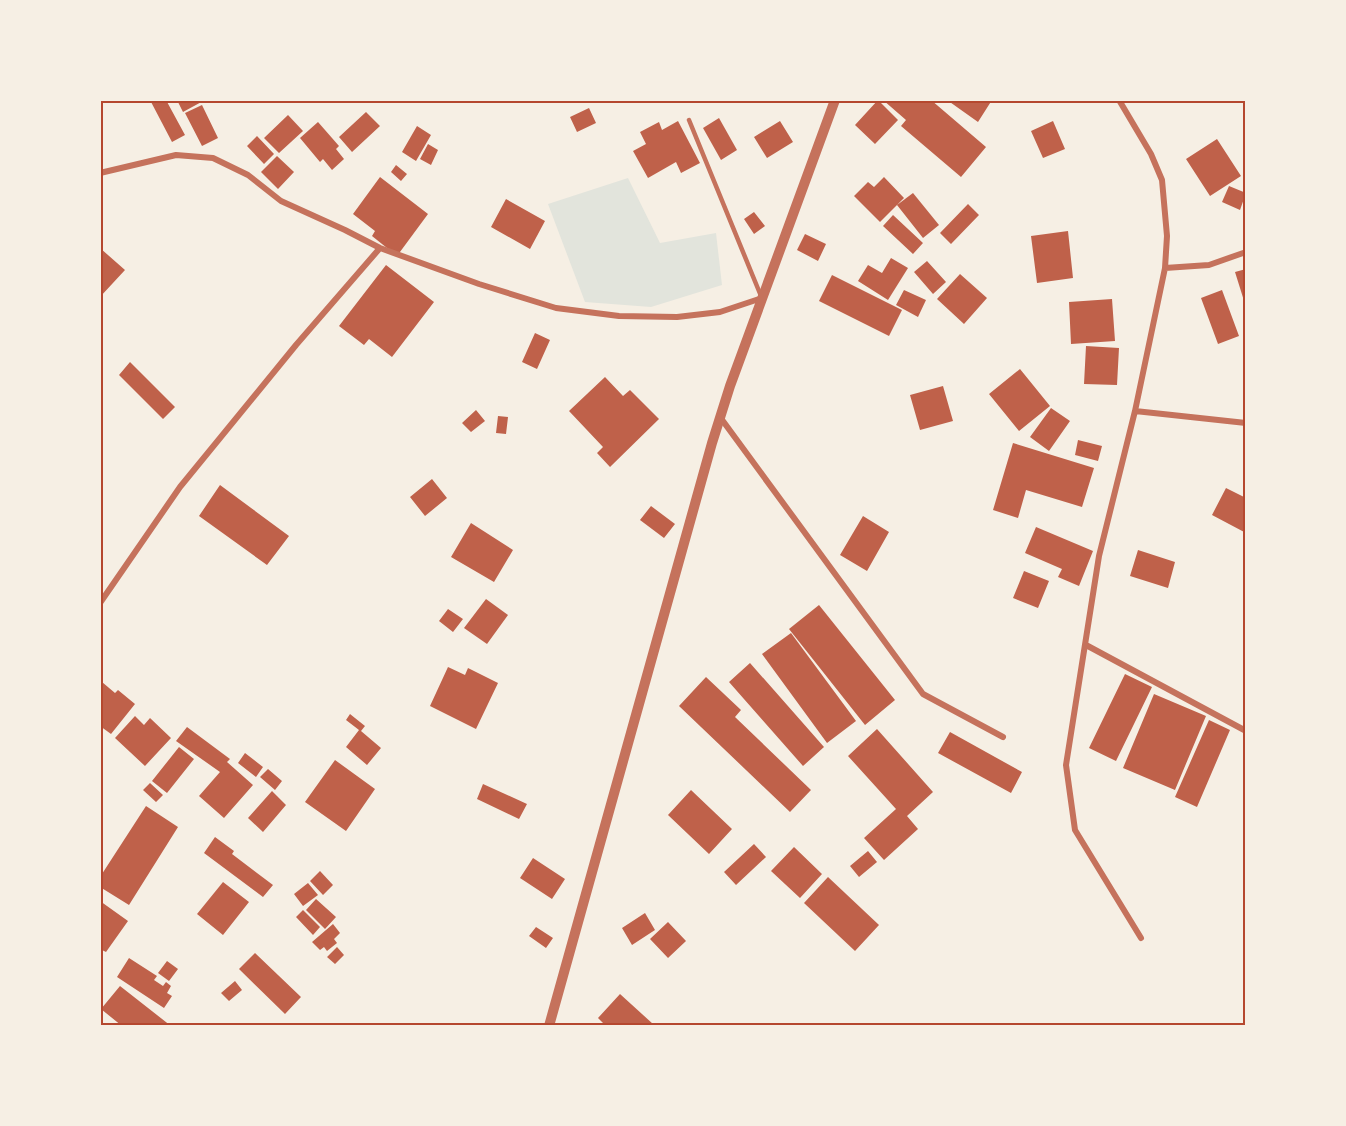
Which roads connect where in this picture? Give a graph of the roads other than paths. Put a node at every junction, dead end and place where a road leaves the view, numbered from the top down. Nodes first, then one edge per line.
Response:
1 (836, 100) edge
2 (1119, 100) edge
3 (689, 120) dead end
4 (100, 173) edge
5 (380, 248) junction
6 (1245, 252) edge
7 (1165, 268) junction
8 (762, 298) junction
9 (1135, 411) junction
10 (720, 417) junction
11 (1245, 423) edge
12 (100, 603) edge
13 (1086, 645) junction
14 (1245, 730) edge
15 (1003, 737) dead end
16 (1141, 938) dead end
17 (549, 1026) edge

1 - 8 street
2 - 7 street
3 - 8 lane
4 - 5 street
5 - 8 street
5 - 12 street
6 - 7 street
7 - 9 street
8 - 10 street
9 - 11 street
9 - 13 street
10 - 15 street
10 - 17 street
13 - 14 street
13 - 16 street

